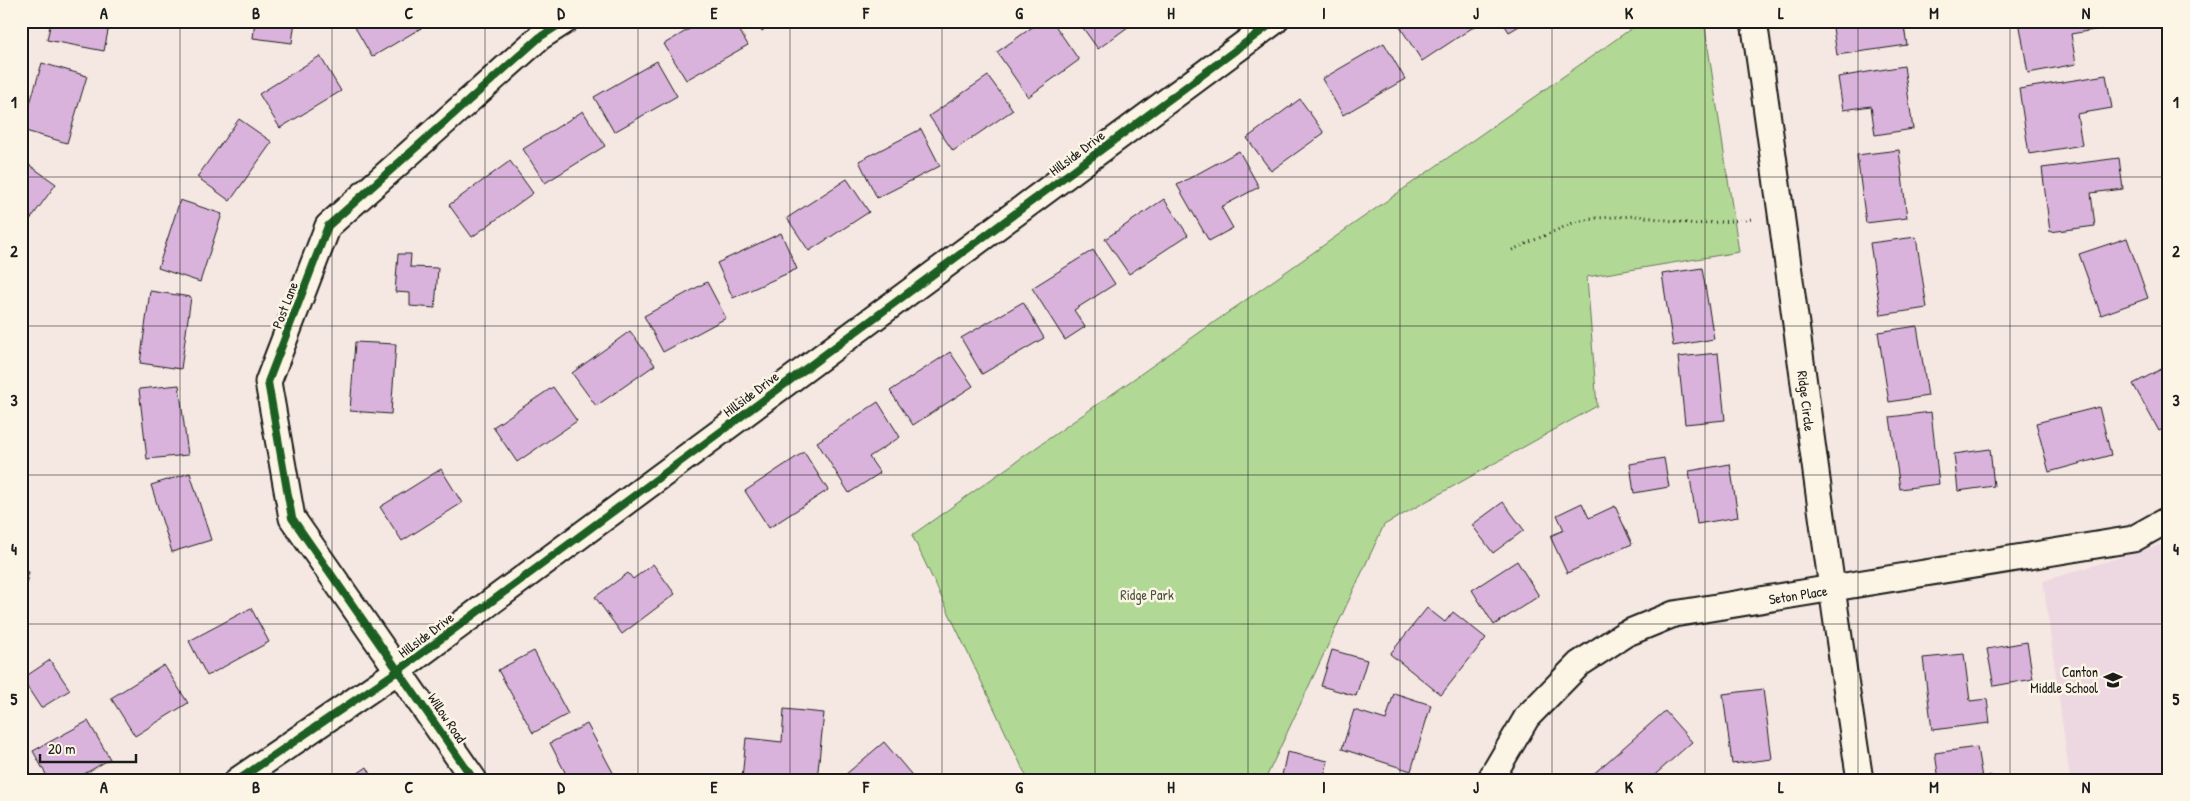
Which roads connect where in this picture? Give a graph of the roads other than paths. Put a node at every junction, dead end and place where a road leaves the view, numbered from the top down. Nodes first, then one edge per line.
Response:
1 (565, 21) edge
2 (1275, 21) edge
3 (1754, 21) edge
4 (535, 29) edge
5 (2169, 519) edge
6 (1831, 590) junction
7 (400, 670) junction
8 (238, 780) edge
9 (474, 780) edge
10 (1490, 780) edge
11 (1860, 780) edge

1 - 4 street, Post Lane
2 - 7 street, Hillside Drive
3 - 6 street, Ridge Circle
4 - 7 street, Post Lane
5 - 6 street, Seton Place
6 - 10 street, Seton Place
6 - 11 street, Ridge Circle
7 - 8 street, Hillside Drive
7 - 9 street, Willow Road

